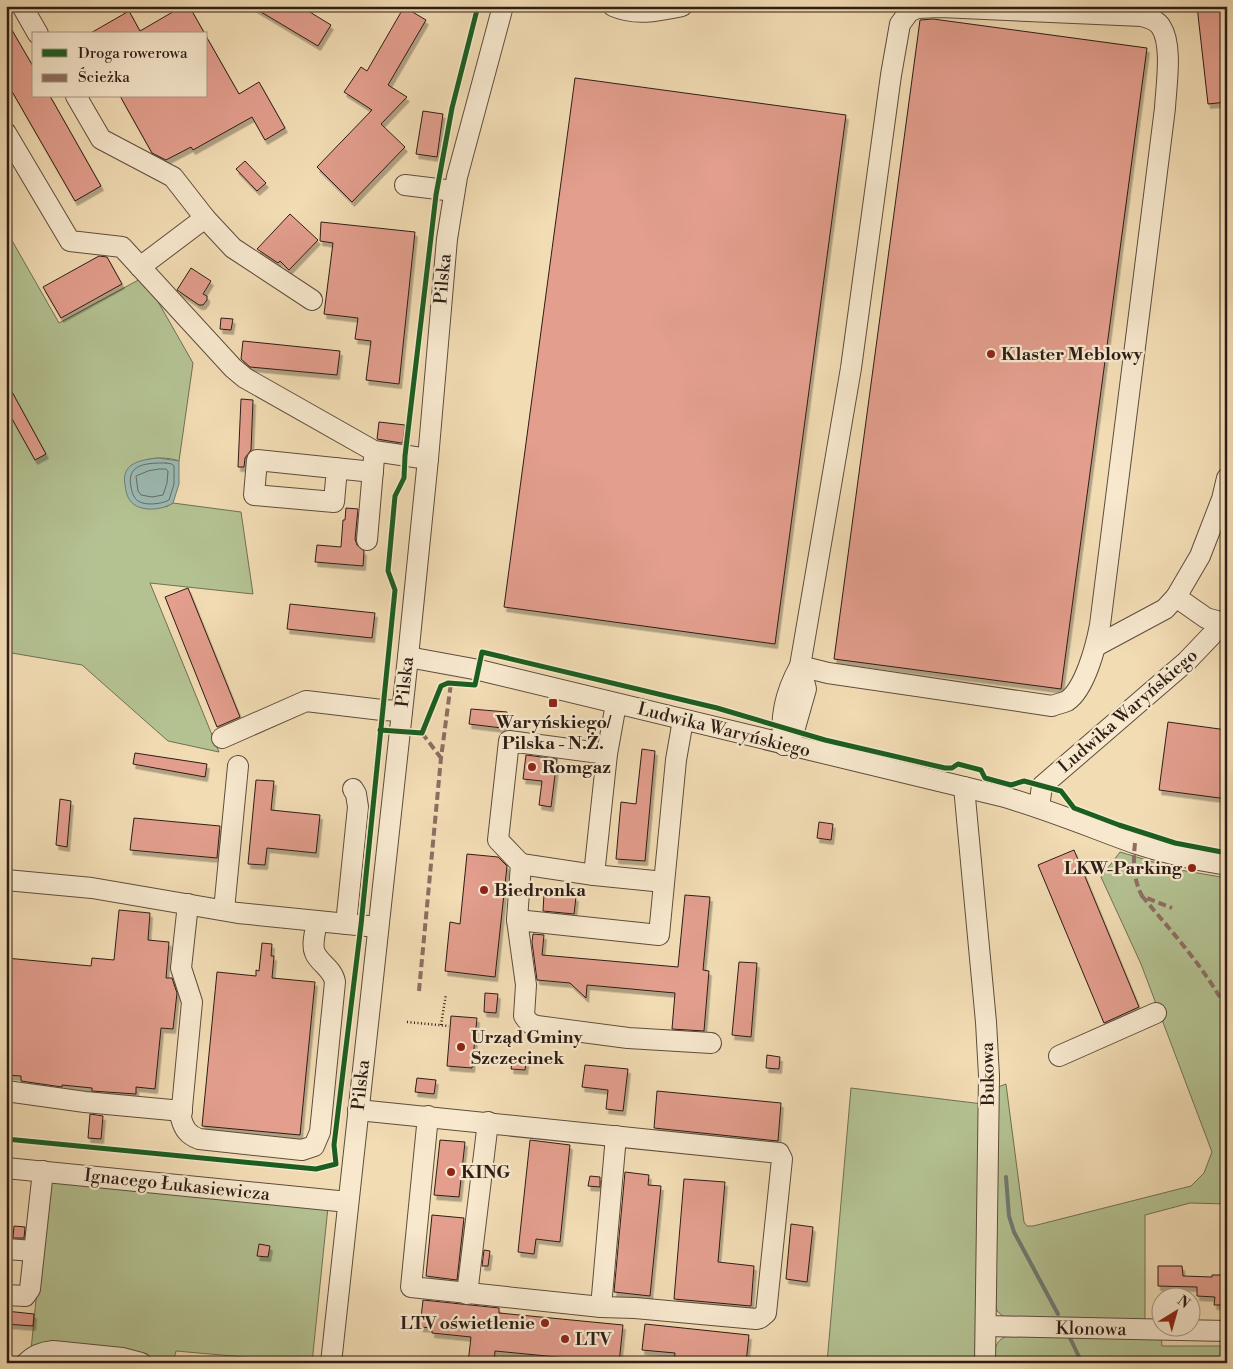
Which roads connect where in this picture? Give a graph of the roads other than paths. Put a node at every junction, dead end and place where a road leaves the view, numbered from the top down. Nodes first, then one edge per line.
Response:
1 (22, 6) edge
2 (503, 6) edge
3 (613, 6) edge
4 (682, 6) edge
5 (37, 32) edge
6 (77, 98) edge
7 (6, 133) edge
8 (405, 186) dead end
9 (454, 191) junction
10 (205, 218) junction
11 (140, 267) junction
12 (312, 300) dead end
13 (374, 451) junction
14 (428, 459) junction
15 (337, 468) dead end
16 (373, 472) junction
17 (1227, 478) edge
18 (366, 540) dead end
19 (1176, 597) junction
20 (1225, 621) edge
21 (1096, 646) junction
22 (408, 657) junction
23 (800, 666) junction
24 (616, 704) junction
25 (402, 711) junction
26 (683, 720) junction
27 (222, 738) dead end
28 (784, 745) junction
29 (607, 754) junction
30 (238, 766) dead end
31 (964, 787) junction
32 (353, 789) dead end
33 (1040, 807) junction
34 (521, 864) junction
35 (1227, 865) edge
36 (594, 875) junction
37 (6, 880) edge
38 (664, 882) junction
39 (188, 904) junction
40 (224, 910) junction
41 (317, 920) junction
42 (517, 920) junction
43 (346, 924) junction
44 (377, 927) junction
45 (1156, 1013) dead end
46 (711, 1043) dead end
47 (1059, 1056) dead end
48 (6, 1091) edge
49 (358, 1110) junction
50 (182, 1111) junction
51 (428, 1116) junction
52 (488, 1122) junction
53 (616, 1136) junction
54 (6, 1168) edge
55 (43, 1171) junction
56 (348, 1202) junction
57 (6, 1249) edge
58 (34, 1251) junction
59 (467, 1294) junction
60 (6, 1295) edge
61 (601, 1307) junction
62 (986, 1326) junction
63 (1227, 1331) edge
64 (26, 1363) edge
65 (141, 1363) edge
66 (331, 1363) edge
67 (985, 1363) edge

1 - 5 street
2 - 9 street, Pilska
3 - 4 street
6 - 10 street
7 - 11 street
8 - 9 street
9 - 14 street, Pilska
10 - 11 street
10 - 12 street
11 - 13 street
13 - 14 street
13 - 16 street
14 - 22 street, Pilska
15 - 16 street
16 - 18 street
17 - 19 street
19 - 20 street
19 - 21 street
20 - 33 street, Ludwika Waryńskiego
21 - 23 street
21 - 23 street
22 - 24 street, Ludwika Waryńskiego
22 - 25 street, Pilska
23 - 28 street
24 - 26 street, Ludwika Waryńskiego
24 - 29 street
25 - 27 street
25 - 44 street, Pilska
26 - 28 street, Ludwika Waryńskiego
26 - 38 street
28 - 31 street, Ludwika Waryńskiego
29 - 34 street
29 - 36 street
30 - 40 street
31 - 33 street, Ludwika Waryńskiego
31 - 62 street, Bukowa
32 - 43 street
33 - 35 street, Ludwika Waryńskiego
34 - 36 street
34 - 42 street
36 - 38 street
37 - 39 street
38 - 42 street
39 - 40 street
39 - 50 street
40 - 41 street
41 - 43 street
41 - 50 street
42 - 46 street
43 - 44 street
44 - 49 street, Pilska
45 - 47 street
48 - 50 street
49 - 51 street
49 - 56 street, Pilska
51 - 52 street
51 - 59 street
52 - 53 street
52 - 59 street
53 - 61 street
53 - 61 street
54 - 55 street, Ignacego Łukasiewicza
55 - 56 street, Ignacego Łukasiewicza
55 - 58 street
56 - 66 street, Pilska
57 - 58 street
58 - 60 street
59 - 61 street
62 - 63 street, Klonowa
62 - 67 street, Bukowa
64 - 65 street

